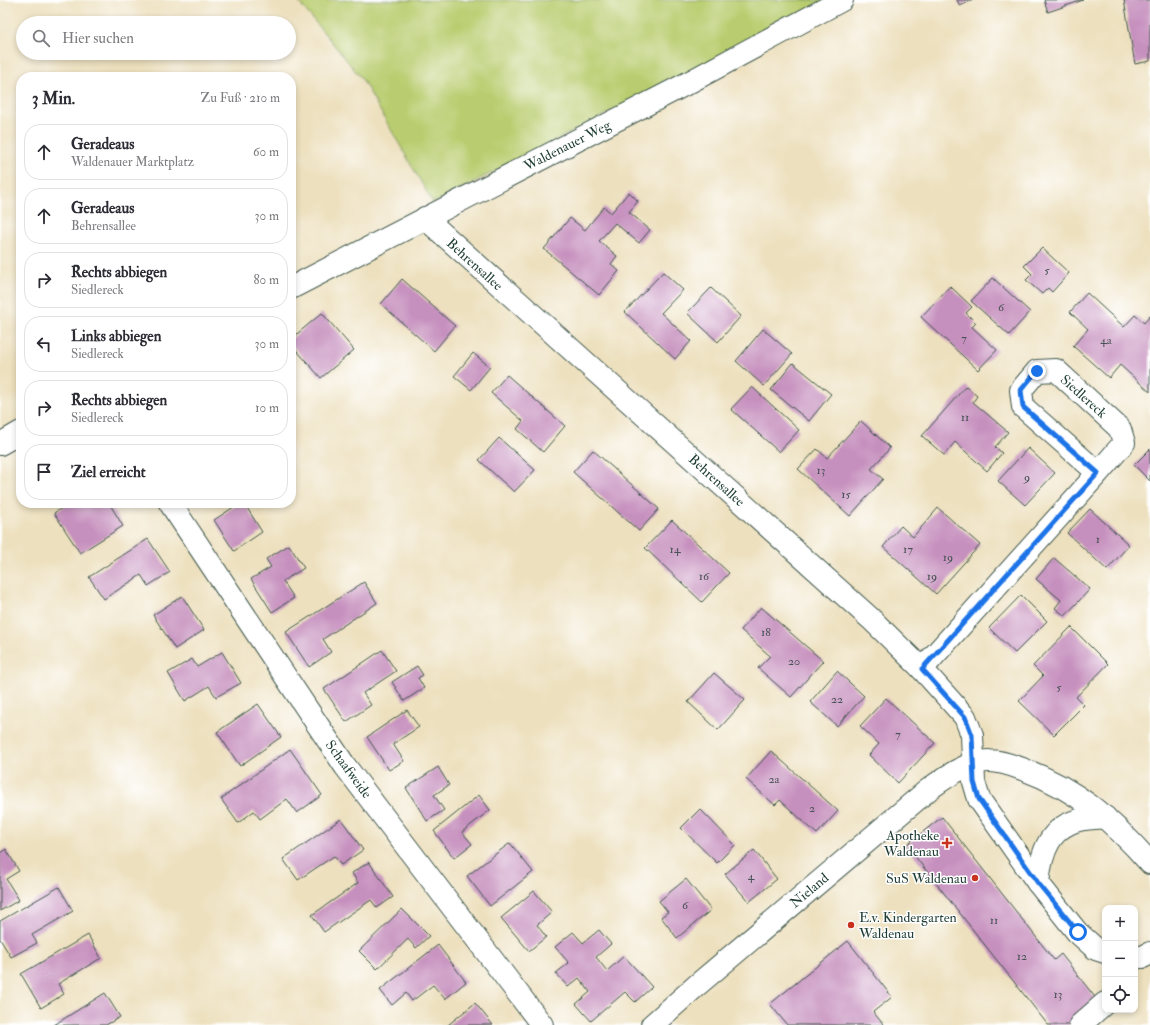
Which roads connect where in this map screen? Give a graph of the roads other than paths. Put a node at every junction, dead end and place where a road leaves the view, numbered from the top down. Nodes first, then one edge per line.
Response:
1 (842, 0) edge
2 (425, 218) junction
3 (296, 285) edge
4 (16, 435) edge
5 (0, 444) edge
6 (1098, 473) junction
7 (173, 508) edge
8 (922, 669) junction
9 (973, 764) junction
10 (1105, 817) junction
11 (1150, 863) edge
12 (1038, 883) junction
13 (1102, 951) edge
14 (1150, 953) edge
15 (1138, 957) edge
16 (1102, 1006) edge
17 (542, 1025) edge
18 (652, 1025) edge
19 (1080, 1025) edge

1 - 2 street, Waldenauer Weg
2 - 3 street, Waldenauer Weg
2 - 8 street, Behrensallee
4 - 5 street
6 - 6 street, Siedlereck
6 - 8 street, Siedlereck
7 - 17 street, Schaafweide
8 - 9 street, Behrensallee
9 - 10 street, Nieland
9 - 12 street, Behrensallee
9 - 18 street, Nieland
10 - 11 street, Nieland
10 - 12 street
12 - 13 street, Behrensallee
14 - 15 street
16 - 19 street

